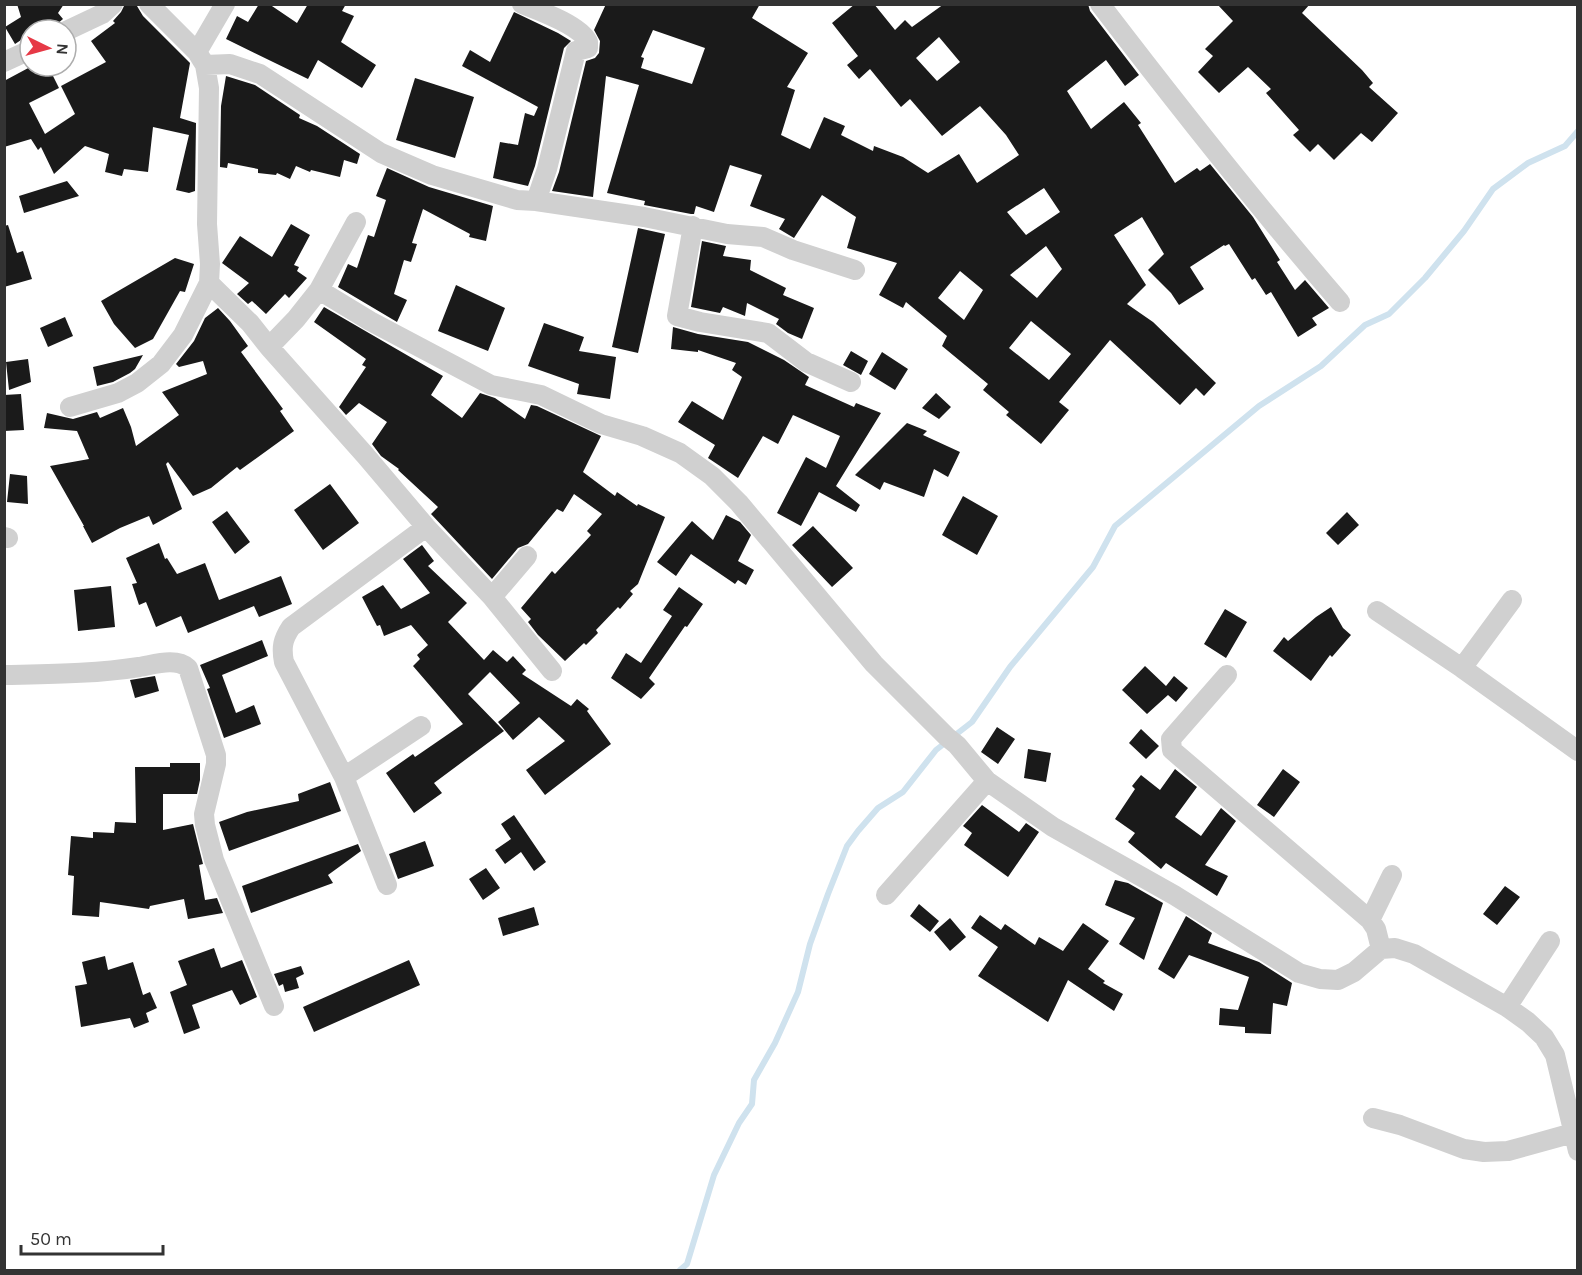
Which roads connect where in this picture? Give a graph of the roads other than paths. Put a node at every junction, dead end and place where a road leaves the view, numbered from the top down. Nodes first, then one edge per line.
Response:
1 (112, 4) edge
2 (149, 4) edge
3 (225, 4) edge
4 (522, 4) edge
5 (1100, 4) edge
6 (78, 25) edge
7 (18, 56) edge
8 (201, 58) junction
9 (4, 62) edge
10 (536, 201) junction
11 (356, 222) dead end
12 (693, 226) junction
13 (855, 270) dead end
14 (209, 283) junction
15 (319, 290) junction
16 (1340, 302) dead end
17 (268, 347) junction
18 (851, 382) dead end
19 (70, 407) dead end
20 (426, 528) junction
21 (527, 556) dead end
22 (492, 597) junction
23 (1512, 600) dead end
24 (1377, 611) dead end
25 (1462, 668) junction
26 (552, 671) dead end
27 (4, 675) edge
28 (1227, 675) dead end
29 (421, 726) dead end
30 (1578, 751) edge
31 (344, 777) junction
32 (987, 781) junction
33 (1392, 875) dead end
34 (387, 885) dead end
35 (886, 895) dead end
36 (1370, 920) junction
37 (1550, 941) dead end
38 (1381, 949) junction
39 (274, 1006) dead end
40 (1507, 1007) junction
41 (1373, 1118) dead end
42 (1575, 1142) edge

1 - 6 street
2 - 8 street
3 - 8 street
4 - 10 street
5 - 16 street
7 - 9 street
8 - 10 street
8 - 14 street
10 - 12 street
11 - 15 street
12 - 13 street
12 - 18 street
14 - 17 street
14 - 19 street
15 - 17 street
15 - 32 street
17 - 20 street
20 - 22 street
20 - 31 street
21 - 22 street
22 - 26 street
23 - 25 street
24 - 25 street
25 - 30 street
27 - 39 street
28 - 36 street
29 - 31 street
31 - 34 street
32 - 35 street
32 - 38 street
33 - 36 street
36 - 38 street
37 - 40 street
38 - 40 street
40 - 42 street
41 - 42 street

